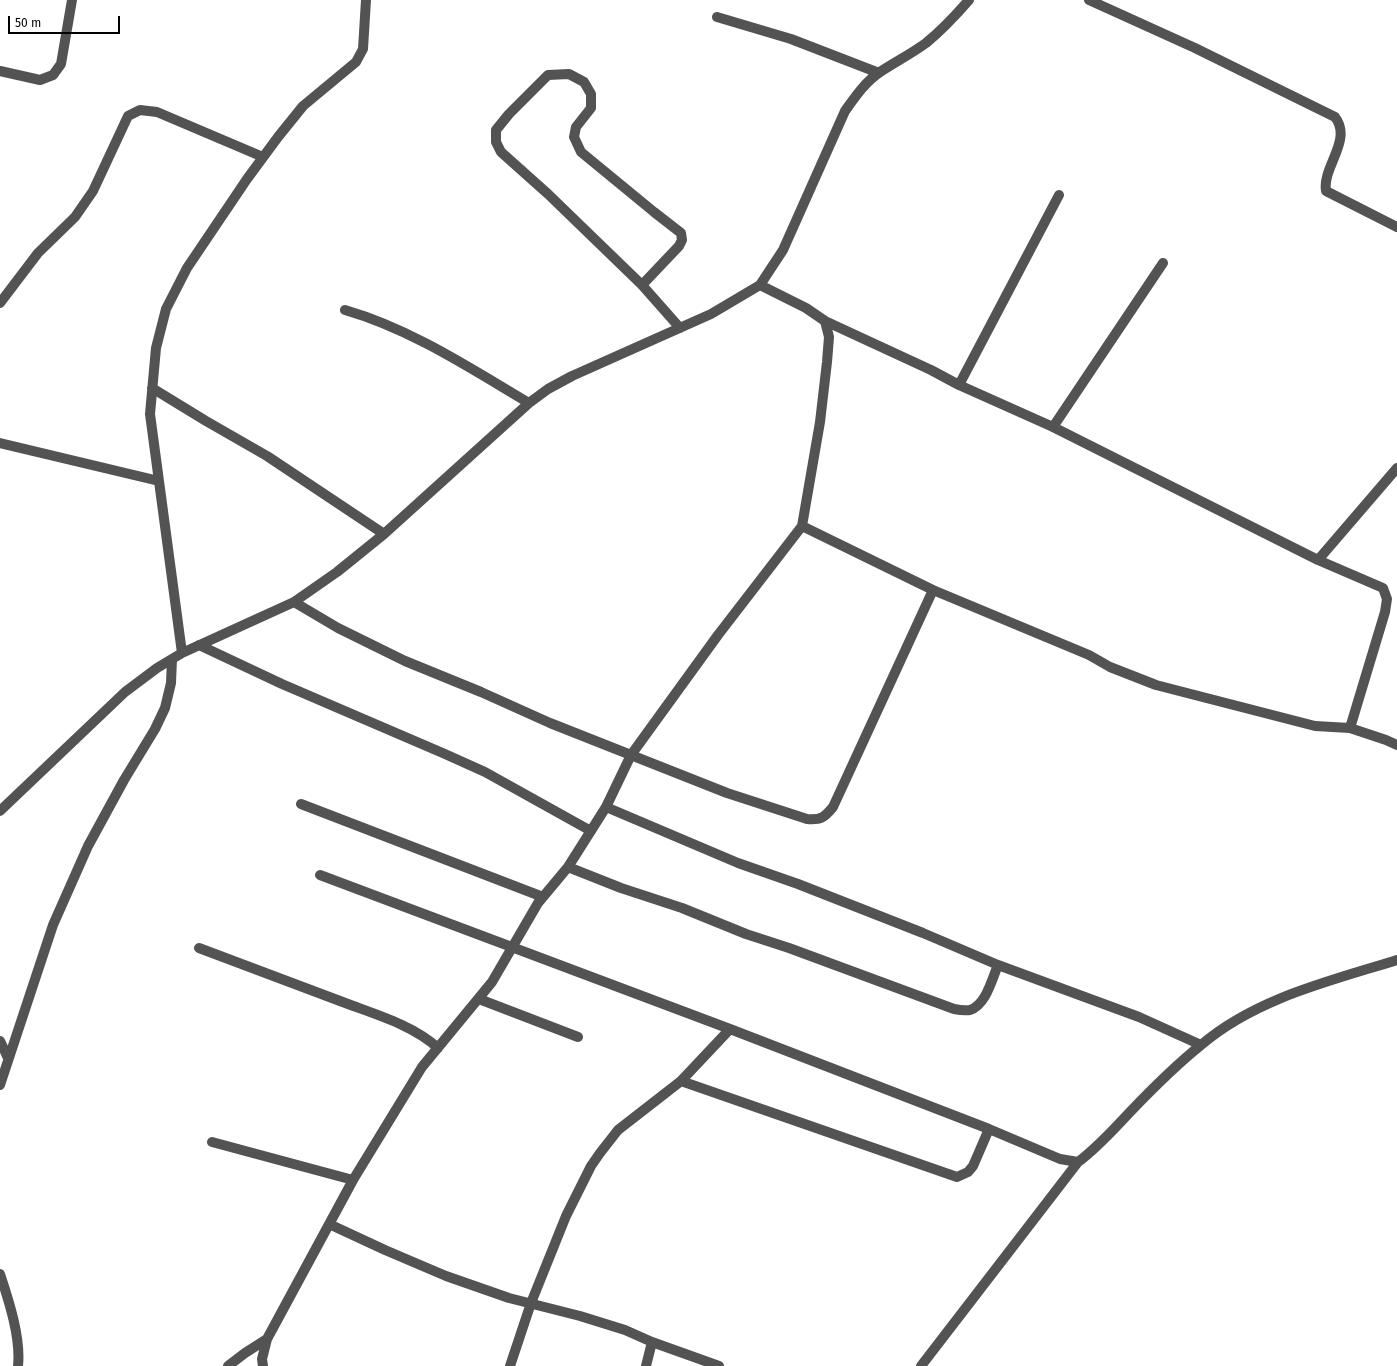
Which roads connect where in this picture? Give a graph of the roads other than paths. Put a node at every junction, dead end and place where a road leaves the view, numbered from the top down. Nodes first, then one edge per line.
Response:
1 (72, 0) edge
2 (366, 0) edge
3 (969, 0) edge
4 (1089, 0) edge
5 (717, 17) dead end
6 (0, 71) edge
7 (879, 73) junction
8 (263, 158) junction
9 (1059, 195) dead end
10 (1397, 227) edge
11 (1163, 263) dead end
12 (642, 285) junction
13 (760, 285) junction
14 (0, 303) edge
15 (345, 310) dead end
16 (826, 321) junction
17 (680, 328) junction
18 (959, 385) junction
19 (152, 388) junction
20 (529, 403) junction
21 (1052, 427) junction
22 (0, 443) edge
23 (1397, 468) edge
24 (158, 480) junction
25 (802, 526) junction
26 (384, 534) junction
27 (1318, 560) junction
28 (933, 590) junction
29 (294, 602) junction
30 (199, 645) junction
31 (182, 653) junction
32 (172, 659) junction
33 (1350, 728) junction
34 (1397, 745) edge
35 (631, 755) junction
36 (301, 804) dead end
37 (606, 807) junction
38 (0, 811) edge
39 (591, 831) junction
40 (568, 867) junction
41 (320, 875) dead end
42 (544, 897) junction
43 (512, 947) junction
44 (199, 948) dead end
45 (1397, 960) edge
46 (998, 965) junction
47 (479, 998) junction
48 (730, 1029) junction
49 (578, 1037) dead end
50 (0, 1041) edge
51 (1201, 1045) junction
52 (438, 1048) junction
53 (8, 1058) junction
54 (681, 1081) junction
55 (0, 1085) edge
56 (989, 1129) junction
57 (212, 1142) dead end
58 (1078, 1162) junction
59 (353, 1180) junction
60 (329, 1224) junction
61 (0, 1274) edge
62 (531, 1303) junction
63 (267, 1339) junction
64 (652, 1342) junction
65 (18, 1366) edge
66 (228, 1366) edge
67 (263, 1366) edge
68 (510, 1366) edge
69 (646, 1366) edge
70 (719, 1366) edge
71 (921, 1366) edge

1 - 6 street
2 - 8 street
3 - 7 street
4 - 10 street
5 - 7 street
7 - 13 street
8 - 14 street
8 - 19 street
9 - 18 street
11 - 21 street
12 - 12 street
12 - 17 street
13 - 16 street
13 - 17 street
15 - 20 street
16 - 18 street
16 - 25 street
17 - 20 street
18 - 21 street
19 - 24 street
19 - 26 street
20 - 26 street
21 - 27 street
22 - 24 street
23 - 27 street
24 - 31 street
25 - 28 street
25 - 35 street
26 - 29 street
27 - 33 street
28 - 33 street
28 - 35 street
29 - 30 street
29 - 35 street
30 - 31 street
30 - 39 street
31 - 32 street
32 - 38 street
32 - 53 street
33 - 34 street
35 - 37 street
36 - 42 street
37 - 39 street
37 - 46 street
39 - 40 street
40 - 42 street
40 - 46 street
41 - 43 street
42 - 43 street
43 - 47 street
43 - 48 street
44 - 52 street
45 - 51 street
46 - 51 street
47 - 49 street
47 - 52 street
48 - 54 street
48 - 56 street
50 - 53 street
51 - 58 street
52 - 59 street
53 - 55 street
54 - 56 street
54 - 62 street
56 - 58 street
57 - 59 street
58 - 71 street
59 - 60 street
60 - 62 street
60 - 63 street
61 - 65 street
62 - 64 street
62 - 68 street
63 - 66 street
63 - 67 street
64 - 69 street
64 - 70 street

